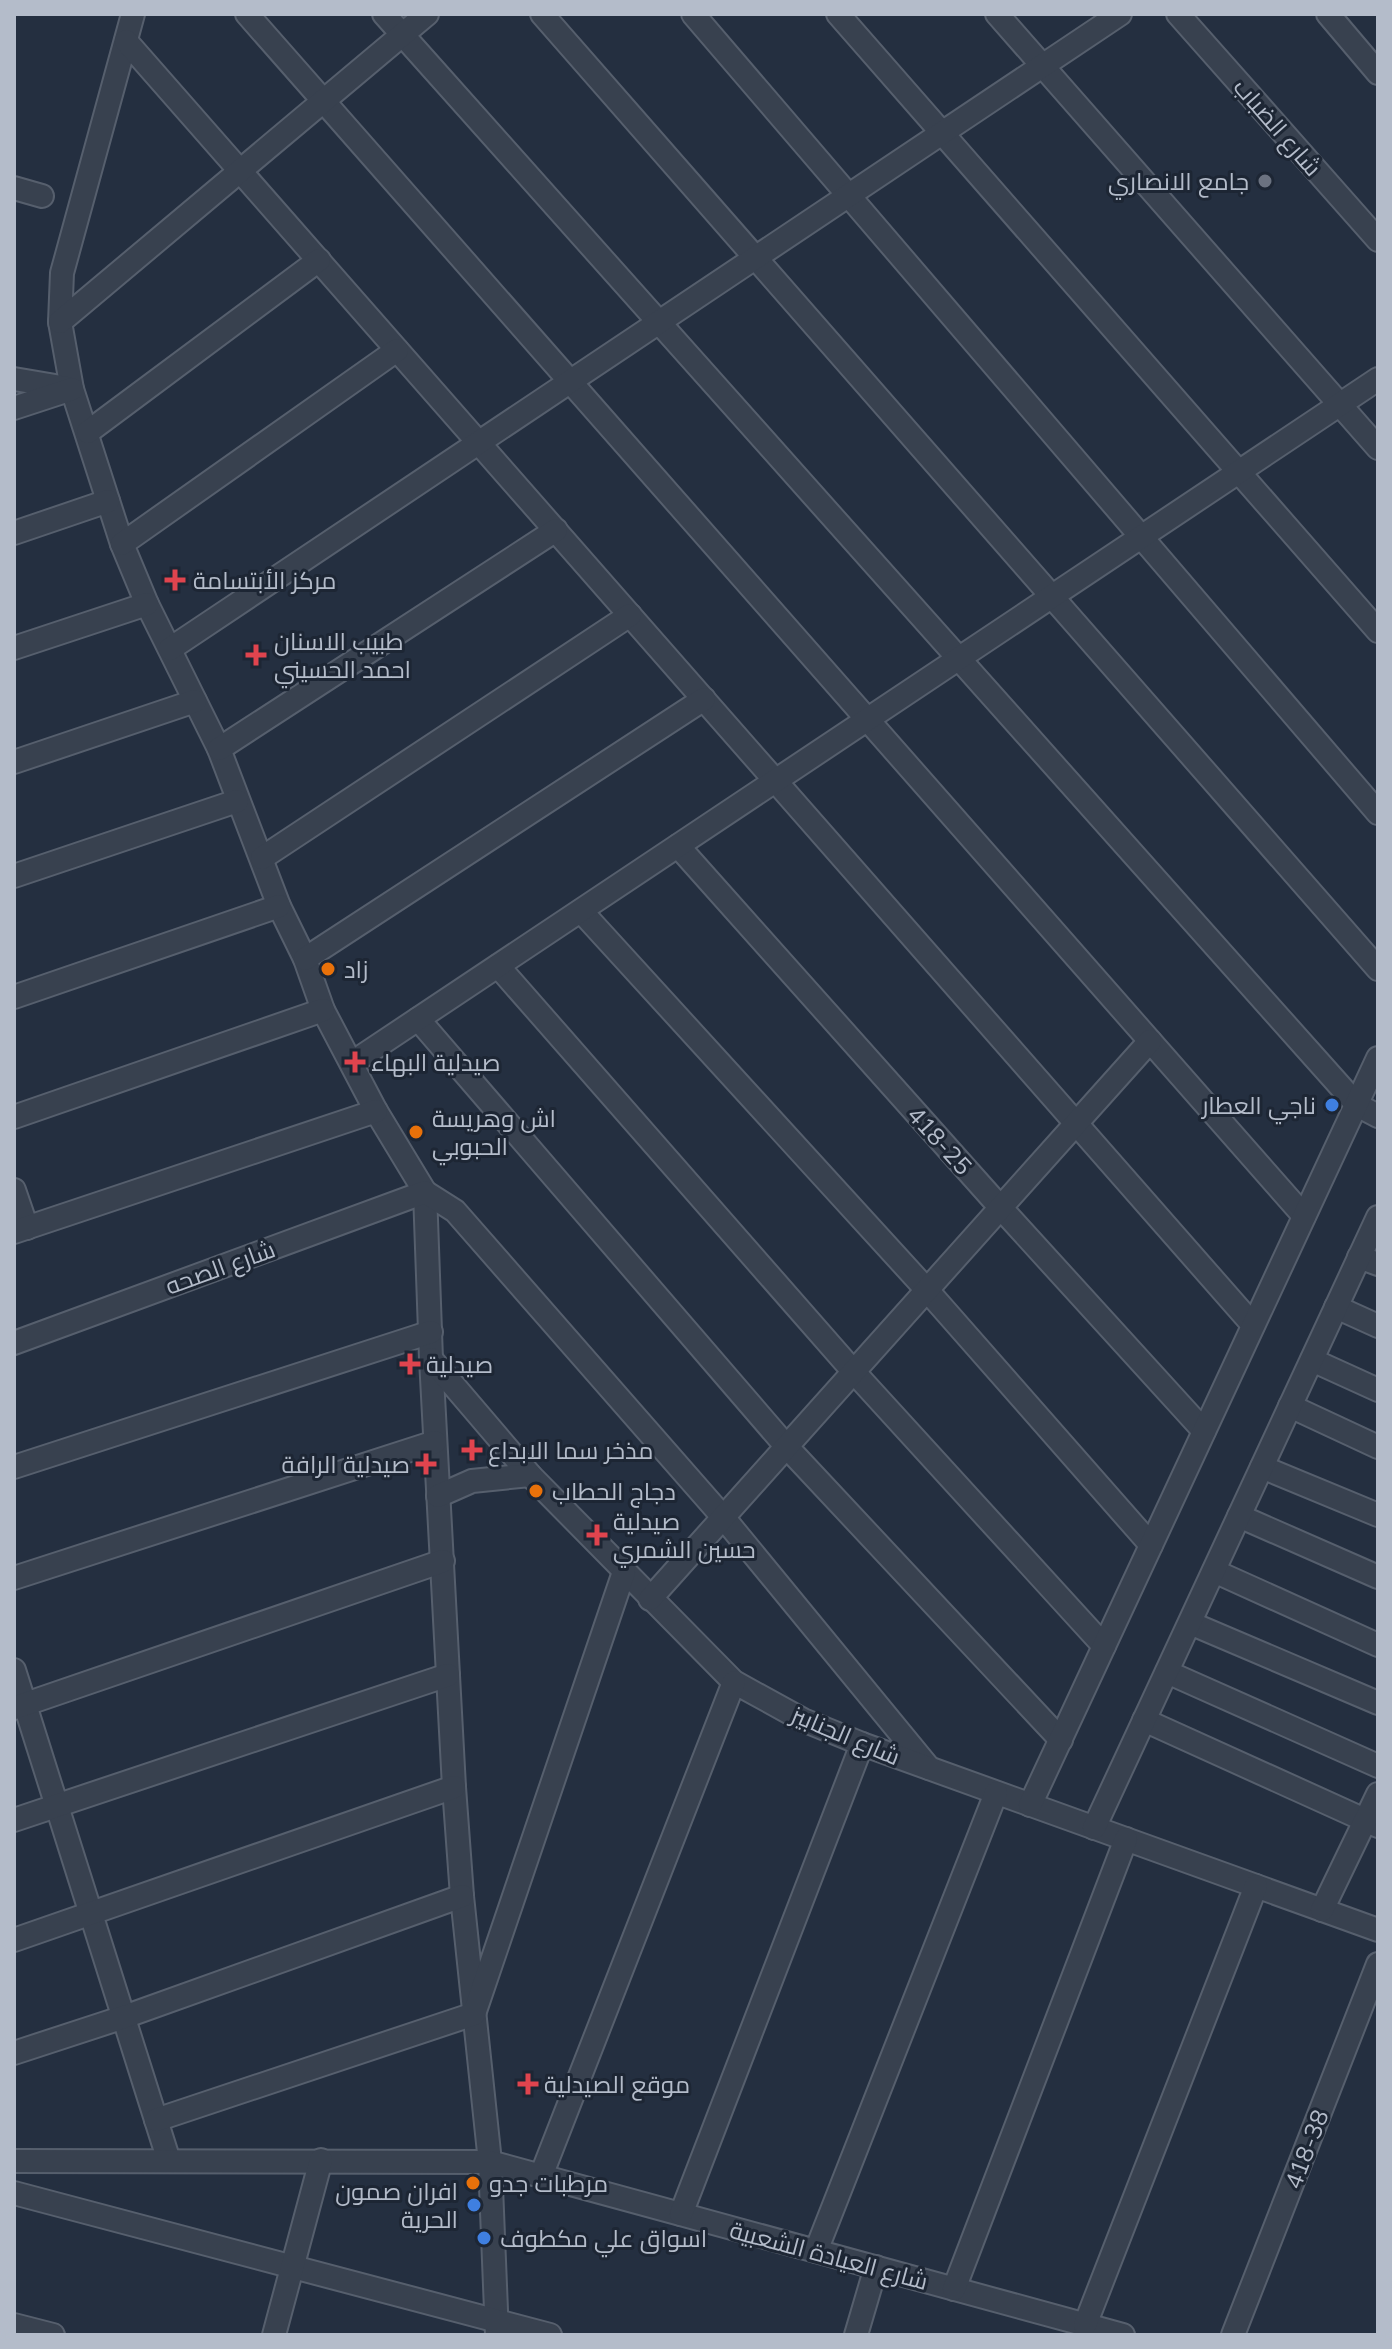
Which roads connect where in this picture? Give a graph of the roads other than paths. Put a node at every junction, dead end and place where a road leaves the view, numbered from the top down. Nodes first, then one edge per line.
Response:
1 (133, 14) edge
2 (247, 14) edge
3 (384, 14) edge
4 (427, 14) edge
5 (542, 14) edge
6 (693, 14) edge
7 (838, 14) edge
8 (997, 14) edge
9 (1120, 14) edge
10 (1178, 14) edge
11 (1328, 14) edge
12 (402, 35) junction
13 (126, 41) junction
14 (1043, 66) junction
15 (1378, 73) edge
16 (323, 102) junction
17 (942, 133) junction
18 (240, 171) junction
19 (14, 188) edge
20 (42, 196) dead end
21 (848, 196) junction
22 (1378, 240) edge
23 (756, 258) junction
24 (319, 260) junction
25 (60, 322) junction
26 (660, 323) junction
27 (397, 350) junction
28 (14, 379) edge
29 (1378, 379) edge
30 (570, 382) junction
31 (72, 389) junction
32 (1339, 404) junction
33 (14, 408) edge
34 (88, 432) junction
35 (479, 443) junction
36 (1378, 448) edge
37 (1239, 472) junction
38 (108, 501) junction
39 (556, 530) junction
40 (14, 533) edge
41 (1142, 538) junction
42 (122, 544) junction
43 (1053, 597) junction
44 (147, 604) junction
45 (630, 615) junction
46 (1378, 631) edge
47 (14, 648) edge
48 (170, 649) junction
49 (959, 659) junction
50 (704, 699) junction
51 (195, 701) junction
52 (867, 719) junction
53 (219, 749) junction
54 (14, 762) edge
55 (775, 780) junction
56 (237, 801) junction
57 (1378, 813) edge
58 (678, 846) junction
59 (262, 858) junction
60 (14, 876) edge
61 (279, 906) junction
62 (581, 911) junction
63 (305, 959) junction
64 (498, 966) junction
65 (1378, 969) edge
66 (14, 997) edge
67 (323, 1010) junction
68 (418, 1019) junction
69 (1150, 1041) junction
70 (1378, 1058) edge
71 (352, 1063) junction
72 (1357, 1105) junction
73 (376, 1111) junction
74 (1378, 1116) edge
75 (14, 1117) edge
76 (1076, 1123) junction
77 (14, 1190) edge
78 (425, 1192) junction
79 (1000, 1207) junction
80 (1304, 1216) junction
81 (1378, 1217) edge
82 (20, 1230) edge
83 (1369, 1260) edge
84 (926, 1289) junction
85 (1336, 1307) junction
86 (1253, 1325) junction
87 (1378, 1326) edge
88 (431, 1332) junction
89 (14, 1343) edge
90 (431, 1359) junction
91 (1312, 1360) junction
92 (853, 1371) junction
93 (1378, 1390) edge
94 (1290, 1406) junction
95 (1204, 1431) junction
96 (435, 1442) junction
97 (786, 1446) junction
98 (1378, 1447) edge
99 (14, 1467) edge
100 (1262, 1467) junction
101 (530, 1475) junction
102 (438, 1496) junction
103 (1378, 1515) edge
104 (1239, 1516) junction
105 (723, 1517) junction
106 (1151, 1545) junction
107 (443, 1561) junction
108 (1214, 1571) junction
109 (624, 1572) junction
110 (1378, 1577) edge
111 (14, 1578) edge
112 (650, 1599) junction
113 (1190, 1623) junction
114 (1378, 1645) edge
115 (1104, 1646) junction
116 (14, 1670) edge
117 (1167, 1672) junction
118 (448, 1675) junction
119 (734, 1682) junction
120 (1378, 1703) edge
121 (20, 1707) edge
122 (1144, 1720) junction
123 (1061, 1740) junction
124 (862, 1744) junction
125 (1378, 1766) edge
126 (929, 1768) junction
127 (454, 1787) junction
128 (996, 1793) junction
129 (1378, 1794) edge
130 (57, 1804) junction
131 (1030, 1805) junction
132 (14, 1820) edge
133 (1372, 1823) edge
134 (1094, 1828) junction
135 (1126, 1839) junction
136 (1256, 1886) junction
137 (462, 1896) junction
138 (1322, 1910) junction
139 (91, 1914) junction
140 (1378, 1930) edge
141 (14, 1940) edge
142 (1378, 1964) edge
143 (474, 2014) junction
144 (124, 2017) junction
145 (14, 2053) edge
146 (156, 2120) junction
147 (321, 2160) junction
148 (14, 2161) edge
149 (169, 2161) junction
150 (490, 2162) junction
151 (541, 2176) junction
152 (14, 2193) edge
153 (681, 2214) junction
154 (816, 2251) junction
155 (293, 2265) junction
156 (876, 2267) junction
157 (954, 2289) junction
158 (14, 2325) edge
159 (1085, 2325) junction
160 (497, 2328) edge
161 (53, 2335) edge
162 (274, 2335) edge
163 (550, 2335) edge
164 (856, 2335) edge
165 (1123, 2335) edge
166 (1233, 2335) edge

1 - 13 street
2 - 16 street
3 - 12 street
4 - 12 street
5 - 23 street
6 - 21 street
7 - 17 street
8 - 14 street
9 - 14 street
10 - 22 street, شارع الضباب
11 - 15 street
12 - 16 street
12 - 26 street
13 - 18 street
13 - 25 street
14 - 17 street
14 - 32 street
16 - 18 street
16 - 30 street
17 - 21 street
17 - 37 street
18 - 24 street
18 - 25 street
19 - 20 street
21 - 23 street
21 - 41 street
23 - 26 street
23 - 43 street
24 - 27 street
24 - 34 street
25 - 31 street
26 - 30 street
26 - 49 street
27 - 35 street
27 - 42 street
28 - 31 street
29 - 32 street
30 - 35 street
30 - 52 street
31 - 33 street
31 - 34 street
32 - 36 street
32 - 37 street
34 - 38 street
35 - 39 street
35 - 48 street
37 - 41 street
37 - 46 street
38 - 40 street
38 - 42 street
39 - 45 street
39 - 53 street
41 - 43 street
41 - 57 street
42 - 44 street
43 - 49 street
43 - 65 street
44 - 47 street
44 - 48 street
45 - 50 street
45 - 59 street
48 - 51 street
49 - 52 street
49 - 72 street
50 - 55 street
50 - 63 street
51 - 53 street
51 - 54 street
52 - 55 street
52 - 69 street
53 - 56 street
55 - 58 street
55 - 76 street
56 - 59 street
56 - 60 street
58 - 62 street
58 - 79 street, 418-25
59 - 61 street
61 - 63 street
61 - 66 street
62 - 64 street
62 - 84 street
63 - 67 street
64 - 68 street
64 - 92 street
67 - 71 street
67 - 75 street
68 - 71 street
68 - 97 street
69 - 76 street
69 - 80 street
70 - 72 street
71 - 73 street
72 - 74 street
72 - 80 street
73 - 78 street
73 - 82 street
76 - 79 street
76 - 86 street
77 - 82 street
78 - 88 street
78 - 89 street, شارع الصحه
78 - 105 street
79 - 84 street
79 - 95 street, 418-25
80 - 86 street
81 - 83 street
83 - 85 street
84 - 92 street
84 - 106 street
85 - 87 street
85 - 91 street
86 - 95 street
88 - 90 street
88 - 99 street
90 - 96 street
90 - 101 street, شارع الجنابيز
91 - 93 street
91 - 94 street
92 - 97 street
92 - 115 street
94 - 98 street
94 - 100 street
95 - 106 street
96 - 102 street
96 - 111 street
97 - 105 street
97 - 123 street
100 - 103 street
100 - 104 street
101 - 102 street
101 - 109 street, شارع الجنابيز
102 - 107 street
104 - 108 street
104 - 110 street
105 - 112 street
105 - 126 street
106 - 115 street
107 - 118 street
107 - 121 street
108 - 113 street
108 - 114 street
109 - 112 street, شارع الجنابيز
109 - 143 street
112 - 119 street, شارع الجنابيز
113 - 117 street
113 - 120 street
115 - 123 street
116 - 121 street
117 - 122 street
117 - 125 street
118 - 127 street
118 - 130 street
119 - 124 street, شارع الجنابيز
119 - 151 street
121 - 130 street
122 - 133 street
122 - 134 street
123 - 131 street
124 - 126 street, شارع الجنابيز
124 - 153 street
126 - 128 street, شارع الجنابيز
127 - 137 street
127 - 139 street
128 - 131 street, شارع الجنابيز
128 - 154 street
129 - 133 street
130 - 132 street
130 - 139 street
131 - 134 street, شارع الجنابيز
133 - 138 street
134 - 135 street, شارع الجنابيز
135 - 136 street, شارع الجنابيز
135 - 157 street
136 - 138 street, شارع الجنابيز
136 - 159 street
137 - 143 street
137 - 144 street
138 - 140 street, شارع الجنابيز
139 - 141 street
139 - 144 street
142 - 166 street, 418-38
143 - 146 street
143 - 150 street
144 - 145 street
144 - 146 street
146 - 149 street
147 - 149 street, شارع العيادة الشعبية
147 - 150 street, شارع العيادة الشعبية
147 - 155 street
148 - 149 street, شارع العيادة الشعبية
150 - 151 street, شارع العيادة الشعبية
150 - 160 street
151 - 153 street, شارع العيادة الشعبية
152 - 155 street
153 - 154 street, شارع العيادة الشعبية
154 - 156 street, شارع العيادة الشعبية
155 - 160 street
155 - 162 street
156 - 157 street, شارع العيادة الشعبية
156 - 164 street
157 - 159 street, شارع العيادة الشعبية
158 - 161 street
159 - 165 street, شارع العيادة الشعبية
160 - 163 street

